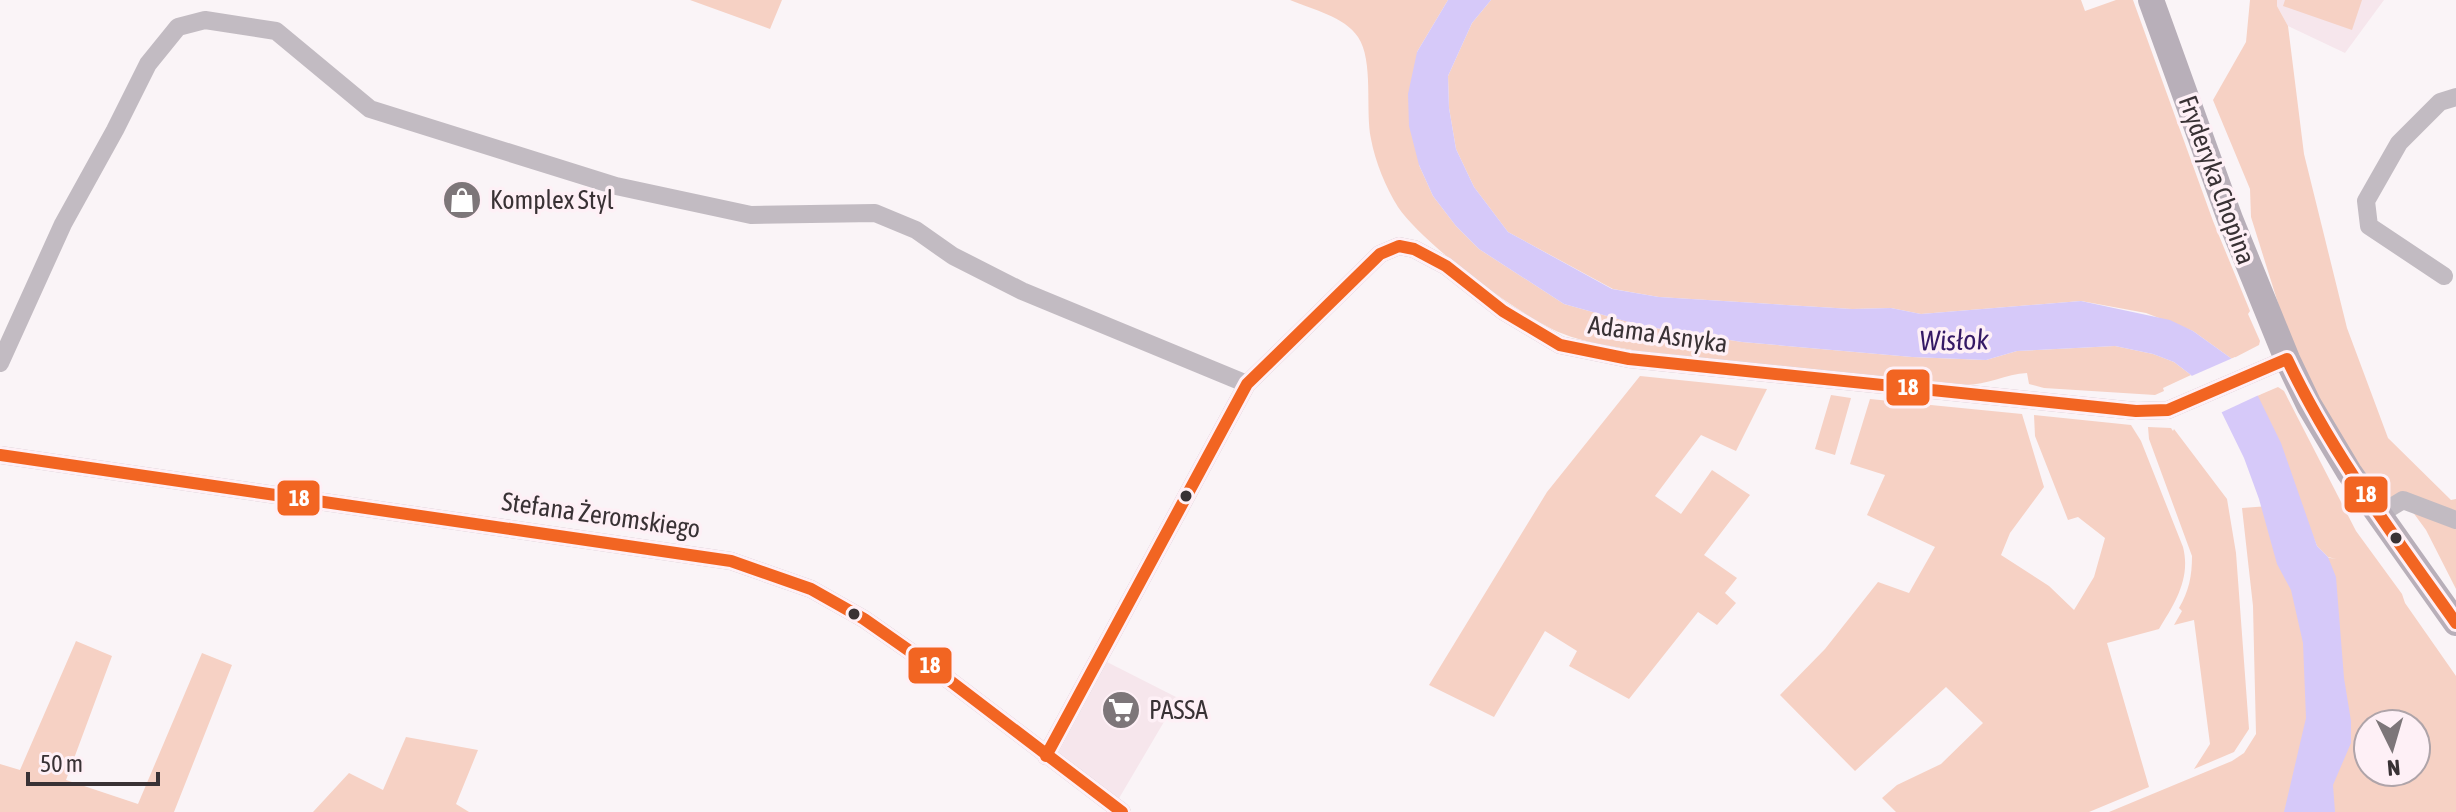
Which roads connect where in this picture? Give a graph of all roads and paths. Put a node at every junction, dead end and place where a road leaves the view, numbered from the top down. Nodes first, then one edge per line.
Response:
1 (2151, 0) edge
2 (2456, 97) edge
3 (2444, 276) dead end
4 (2279, 362) junction
5 (0, 363) edge
6 (1247, 384) junction
7 (0, 455) edge
8 (2380, 514) junction
9 (2456, 520) edge
10 (2456, 623) edge
11 (1046, 756) junction
12 (1122, 812) edge

1 - 4 street, Fryderyka Chopina
2 - 3 street
4 - 6 street, Adama Asnyka
4 - 8 street, Fryderyka Chopina
5 - 6 street
6 - 11 street, Adama Asnyka
7 - 11 street, Stefana Żeromskiego
8 - 9 street
8 - 10 street, Fryderyka Chopina
11 - 12 street, Stefana Żeromskiego

